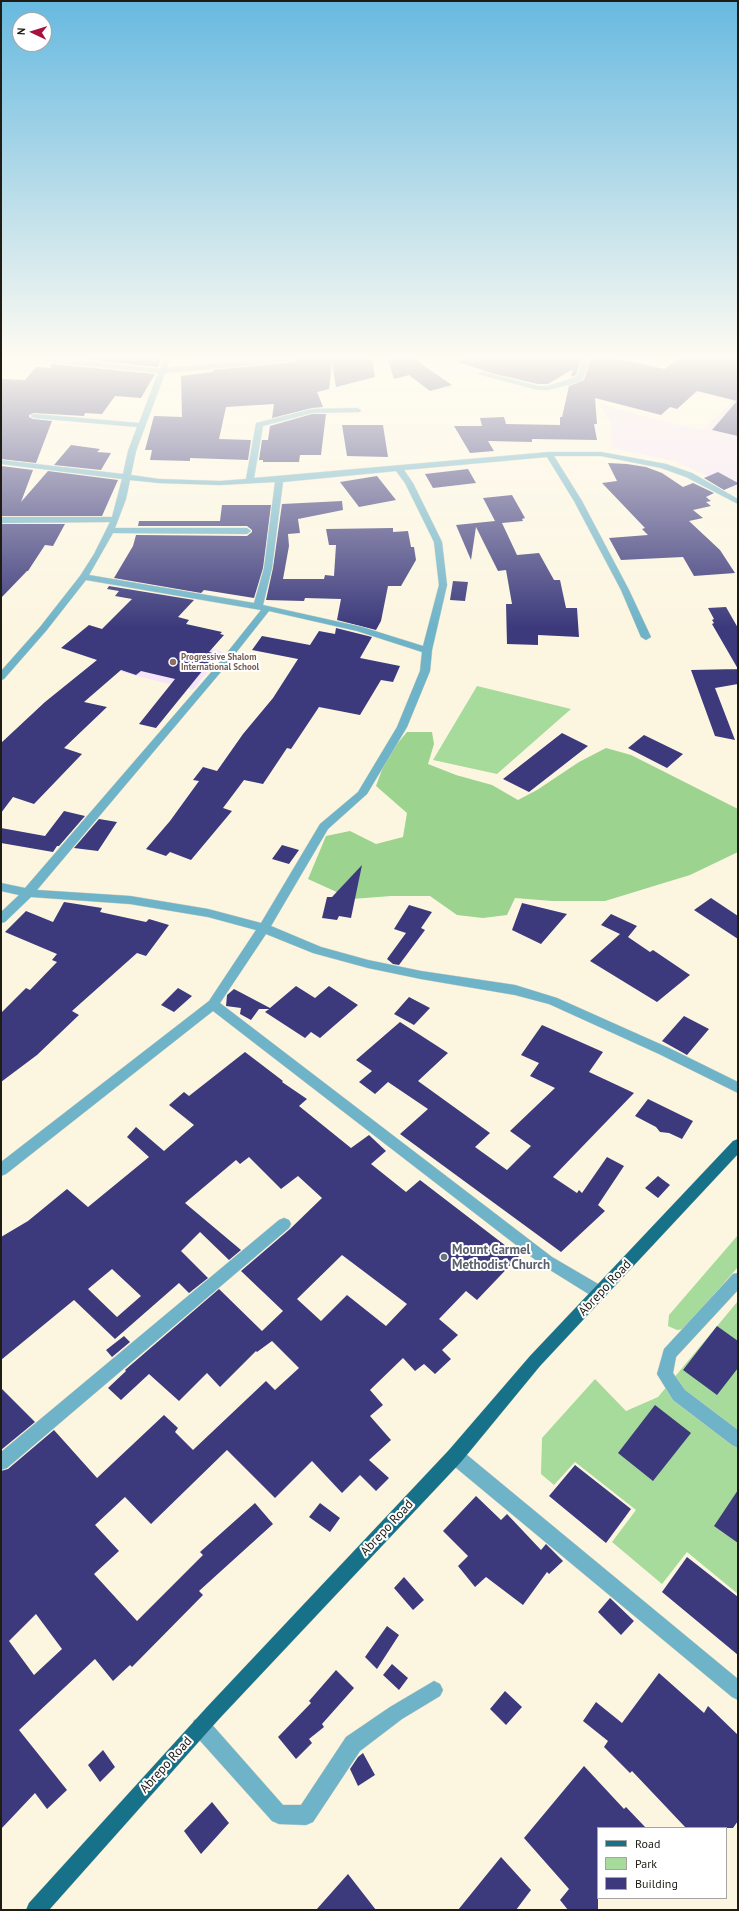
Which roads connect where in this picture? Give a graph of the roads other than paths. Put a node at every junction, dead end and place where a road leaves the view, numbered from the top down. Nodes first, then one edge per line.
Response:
1 (133, 448) edge
2 (255, 448) edge
3 (549, 454) junction
4 (1, 462) edge
5 (399, 469) junction
6 (127, 476) junction
7 (279, 479) junction
8 (250, 481) junction
9 (738, 502) edge
10 (115, 519) junction
11 (1, 520) edge
12 (110, 530) junction
13 (247, 531) dead end
14 (84, 577) junction
15 (263, 608) junction
16 (646, 637) dead end
17 (427, 650) junction
18 (1, 677) edge
19 (1, 887) edge
20 (28, 894) junction
21 (1, 918) edge
22 (264, 928) junction
23 (213, 1004) junction
24 (738, 1088) edge
25 (738, 1145) edge
26 (1, 1170) edge
27 (284, 1224) dead end
28 (738, 1279) edge
29 (600, 1293) junction
30 (738, 1440) edge
31 (455, 1456) junction
32 (1, 1462) edge
33 (434, 1690) dead end
34 (738, 1691) edge
35 (201, 1727) junction
36 (36, 1910) edge

1 - 6 street
2 - 8 street
3 - 5 street
3 - 9 street
3 - 16 street
4 - 6 street
5 - 7 street
5 - 17 street
6 - 8 street
6 - 10 street
7 - 8 street
7 - 15 street
10 - 11 street
10 - 12 street
12 - 13 street
12 - 14 street
14 - 15 street
14 - 18 street
15 - 17 street
15 - 20 street
17 - 22 street
19 - 20 street
20 - 21 street
20 - 22 street
22 - 23 street
22 - 24 street
23 - 26 street
23 - 29 street
25 - 29 main road, Abrepo Road
27 - 32 street
28 - 30 street
29 - 31 main road, Abrepo Road
31 - 34 street
31 - 35 main road, Abrepo Road
33 - 35 street
35 - 36 main road, Abrepo Road

